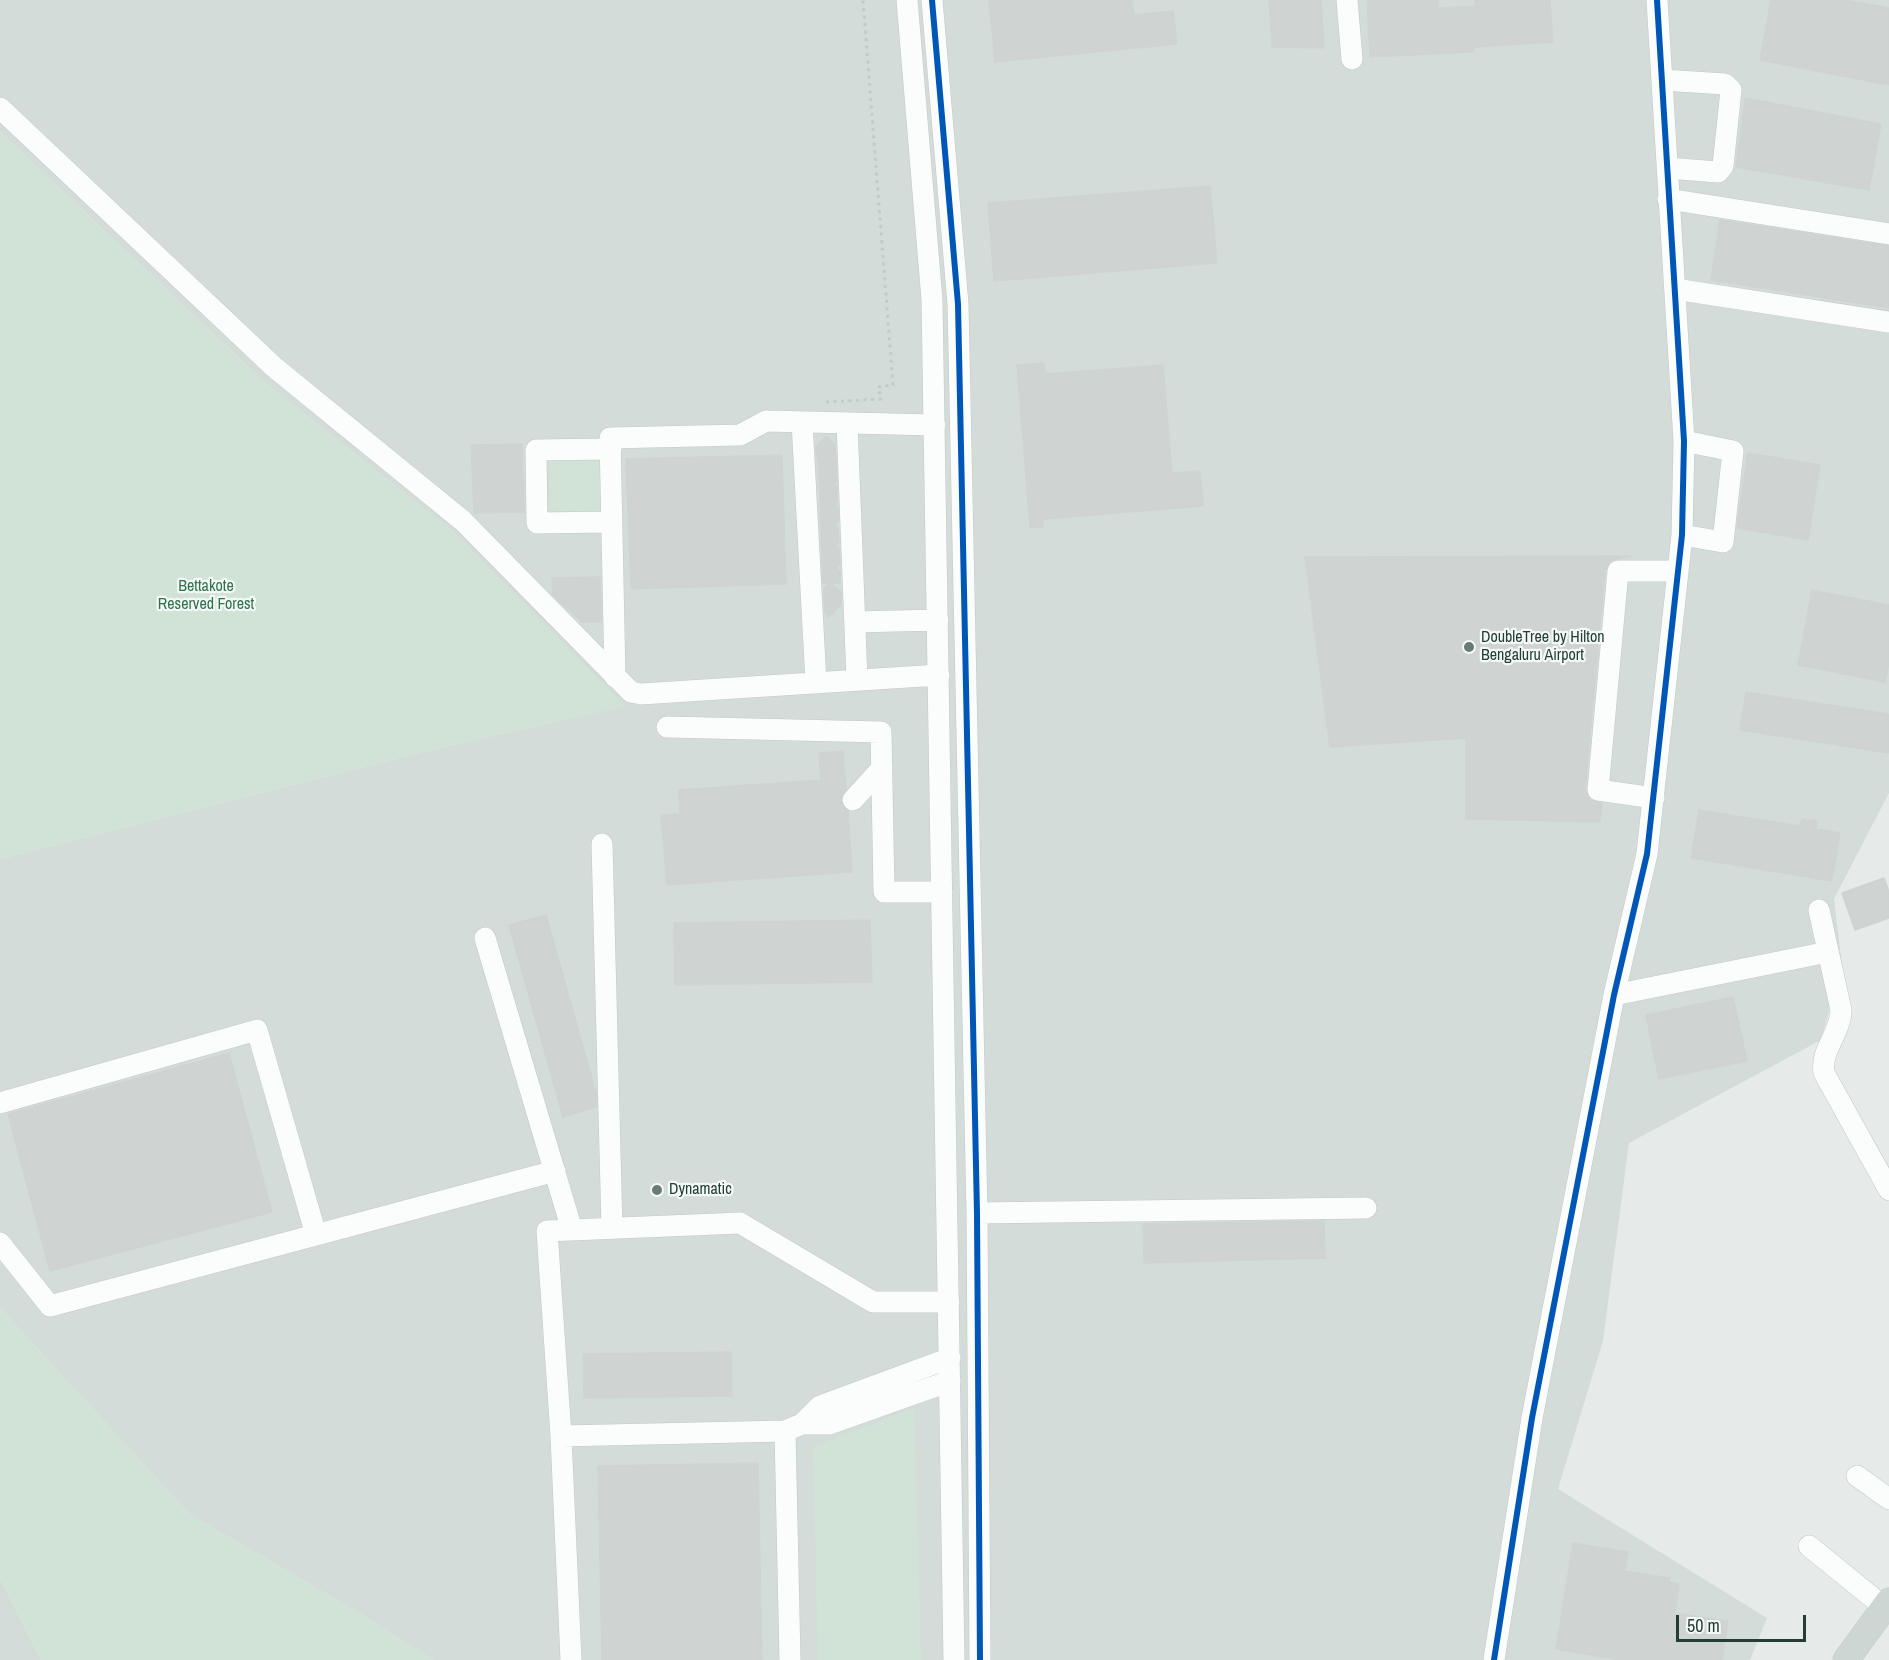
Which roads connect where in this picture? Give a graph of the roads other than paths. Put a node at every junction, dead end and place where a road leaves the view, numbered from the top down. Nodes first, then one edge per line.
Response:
1 (906, 0) edge
2 (932, 0) edge
3 (1347, 0) edge
4 (1657, 0) edge
5 (1352, 59) dead end
6 (1662, 80) junction
7 (0, 108) edge
8 (1667, 168) junction
9 (1668, 199) junction
10 (1889, 234) edge
11 (1675, 289) junction
12 (1889, 322) edge
13 (802, 422) junction
14 (847, 423) junction
15 (934, 425) junction
16 (1684, 441) junction
17 (610, 449) junction
18 (612, 522) junction
19 (1682, 536) junction
20 (1678, 571) junction
21 (938, 620) junction
22 (855, 622) junction
23 (939, 675) junction
24 (615, 677) junction
25 (857, 680) junction
26 (816, 683) junction
27 (667, 727) dead end
28 (882, 768) junction
29 (1654, 798) junction
30 (853, 800) dead end
31 (602, 844) dead end
32 (942, 892) junction
33 (1818, 910) dead end
34 (485, 938) dead end
35 (1828, 952) junction
36 (1614, 995) junction
37 (0, 1103) edge
38 (555, 1172) junction
39 (1889, 1190) edge
40 (1366, 1208) dead end
41 (977, 1213) junction
42 (612, 1228) junction
43 (572, 1230) junction
44 (316, 1235) junction
45 (0, 1243) edge
46 (949, 1302) junction
47 (950, 1358) junction
48 (950, 1382) junction
49 (794, 1428) junction
50 (561, 1436) junction
51 (1857, 1476) dead end
52 (1889, 1499) edge
53 (1809, 1546) dead end
54 (1888, 1606) edge
55 (571, 1660) edge
56 (790, 1660) edge
57 (954, 1660) edge
58 (980, 1660) edge
59 (1494, 1660) edge
60 (1846, 1660) edge

1 - 15 street
2 - 41 street
3 - 5 street
4 - 6 street
6 - 8 street
6 - 8 street
7 - 24 street
8 - 9 street
9 - 10 street
9 - 11 street
11 - 12 street
11 - 16 street
13 - 14 street
13 - 17 street
13 - 26 street
14 - 15 street
14 - 22 street
15 - 21 street
16 - 19 street
16 - 19 street
17 - 18 street
17 - 18 street
18 - 24 street
19 - 20 street
20 - 29 street
20 - 29 street
21 - 22 street
21 - 23 street
22 - 25 street
23 - 25 street
23 - 32 street
24 - 26 street
25 - 26 street
27 - 28 street
28 - 30 street
28 - 32 street
29 - 36 street
31 - 42 street
32 - 46 street
33 - 35 street
34 - 38 street
35 - 36 street
35 - 39 street
36 - 59 street
37 - 44 street
38 - 43 street
38 - 44 street
40 - 41 street
41 - 58 street
42 - 43 street
42 - 46 street
43 - 50 street
44 - 45 street
46 - 47 street
47 - 48 street
47 - 49 street
48 - 49 street
48 - 57 street
49 - 50 street
49 - 56 street
50 - 55 street
51 - 52 street
53 - 54 street
54 - 60 main road

